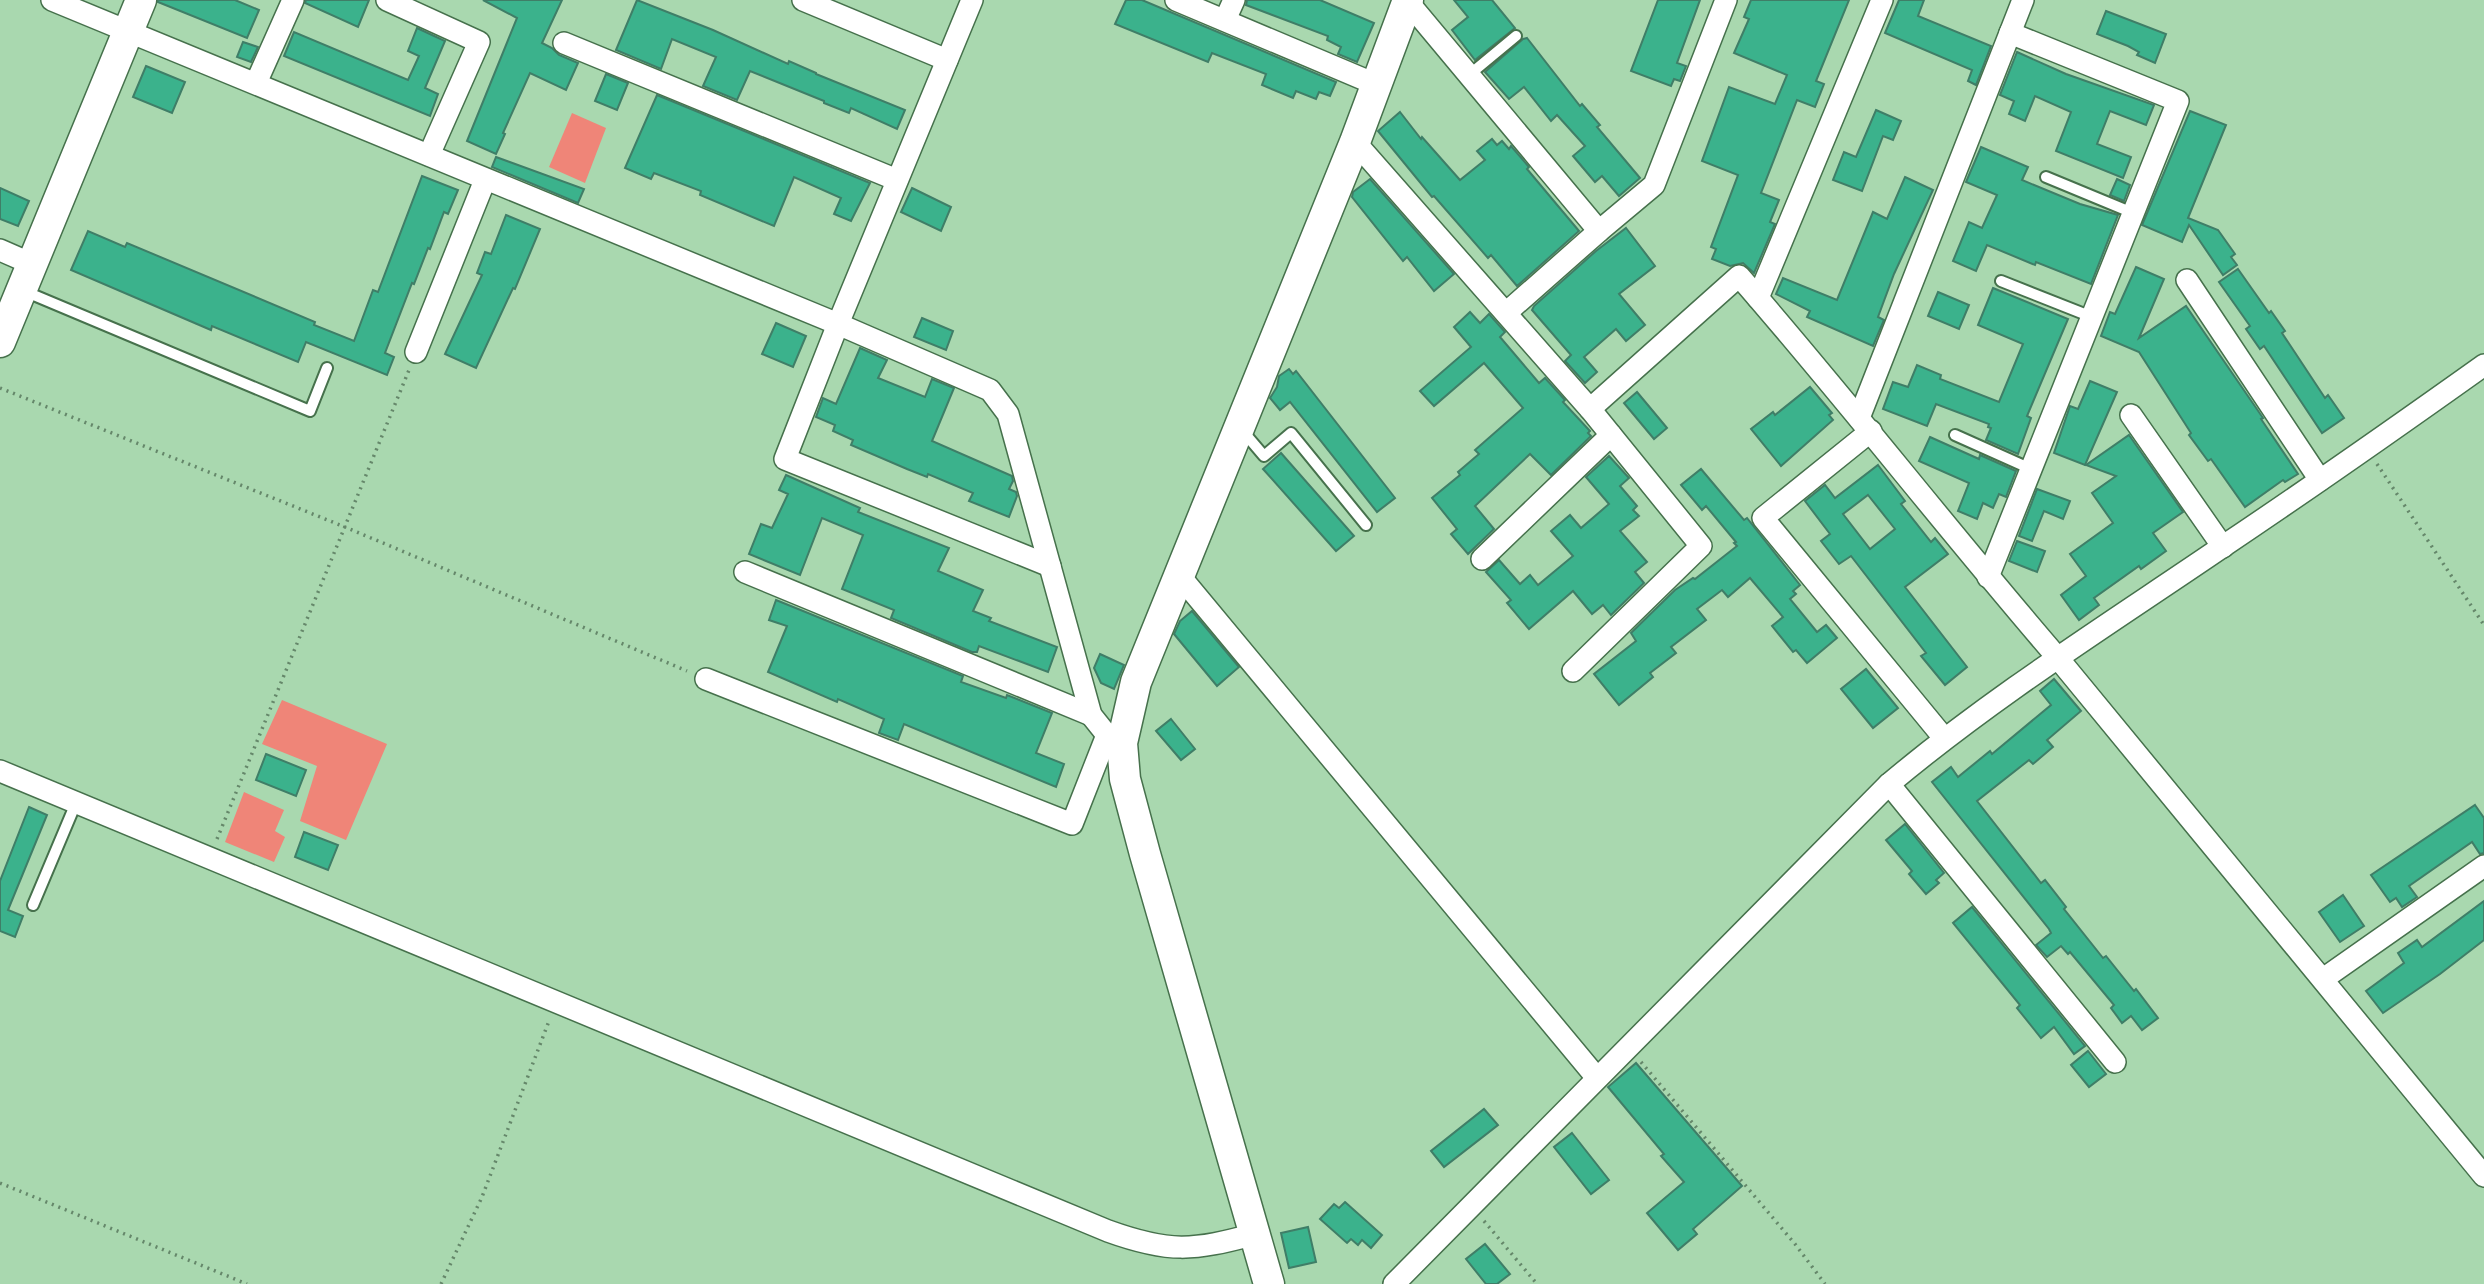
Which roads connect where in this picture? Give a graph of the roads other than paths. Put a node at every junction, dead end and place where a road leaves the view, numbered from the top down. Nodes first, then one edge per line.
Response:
1 (52, 0) edge
2 (141, 0) edge
3 (293, 0) edge
4 (387, 0) edge
5 (803, 0) edge
6 (972, 0) edge
7 (1176, 0) edge
8 (1234, 0) edge
9 (1726, 0) edge
10 (1882, 0) edge
11 (2023, 0) edge
12 (1408, 1) edge
13 (1225, 20) junction
14 (128, 31) junction
15 (2010, 33) junction
16 (1516, 36) dead end
17 (564, 43) dead end
18 (947, 60) junction
19 (1469, 75) junction
20 (256, 83) junction
21 (1375, 84) junction
22 (1355, 142) junction
23 (429, 155) junction
24 (2046, 177) dead end
25 (485, 180) junction
26 (897, 180) junction
27 (2133, 213) junction
28 (1599, 231) junction
29 (0, 250) edge
30 (27, 277) junction
31 (2187, 280) dead end
32 (2001, 281) dead end
33 (1758, 298) junction
34 (1506, 313) junction
35 (2092, 317) junction
36 (838, 324) junction
37 (0, 342) edge
38 (416, 352) road end
39 (2484, 366) edge
40 (327, 368) dead end
41 (1590, 409) junction
42 (2131, 415) dead end
43 (1865, 424) junction
44 (1239, 427) junction
45 (1611, 435) junction
46 (1955, 435) dead end
47 (2031, 469) junction
48 (2320, 480) junction
49 (1366, 525) dead end
50 (2223, 547) junction
51 (1482, 559) dead end
52 (1050, 566) junction
53 (745, 572) dead end
54 (1179, 575) junction
55 (1988, 577) junction
56 (2057, 657) junction
57 (1573, 671) dead end
58 (706, 679) road end
59 (1091, 715) junction
60 (1944, 738) junction
61 (1114, 739) junction
62 (0, 771) edge
63 (1889, 784) junction
64 (76, 803) junction
65 (2484, 866) edge
66 (33, 905) dead end
67 (2323, 979) junction
68 (2115, 1062) dead end
69 (1597, 1078) junction
70 (2484, 1176) edge
71 (1255, 1234) junction
72 (1269, 1284) edge
73 (1394, 1284) edge

1 - 14 street
2 - 14 street
3 - 20 street
4 - 23 street
5 - 18 street
6 - 18 street
7 - 13 street
8 - 13 street
9 - 28 street
10 - 33 street
11 - 15 street
12 - 19 street
12 - 21 street
13 - 21 street
14 - 20 street
14 - 30 street
15 - 27 street
15 - 43 street
16 - 19 lane
17 - 26 street
18 - 26 street
19 - 28 street
20 - 23 street
21 - 22 street
22 - 34 street
22 - 44 street
23 - 25 street
24 - 27 lane
25 - 36 street
25 - 38 street
26 - 36 street
27 - 35 street
28 - 34 street
29 - 30 street
30 - 37 street
30 - 40 lane
31 - 48 street
32 - 35 lane
33 - 41 street
33 - 43 street
34 - 41 street
35 - 47 street
36 - 52 street
36 - 52 street
39 - 48 street
41 - 45 street
42 - 50 street
43 - 55 street
43 - 60 street
44 - 49 lane
44 - 54 street
45 - 51 street
45 - 57 street
46 - 47 lane
47 - 55 street
48 - 50 street
50 - 56 street
52 - 59 street
53 - 59 street
54 - 61 street
54 - 69 street
55 - 56 street
56 - 60 street
56 - 67 street
58 - 61 street
59 - 61 street
60 - 63 street
61 - 71 street
62 - 64 street
63 - 68 street
63 - 69 street
64 - 66 lane
64 - 71 street
65 - 67 street
67 - 70 street
69 - 73 street
71 - 72 street

